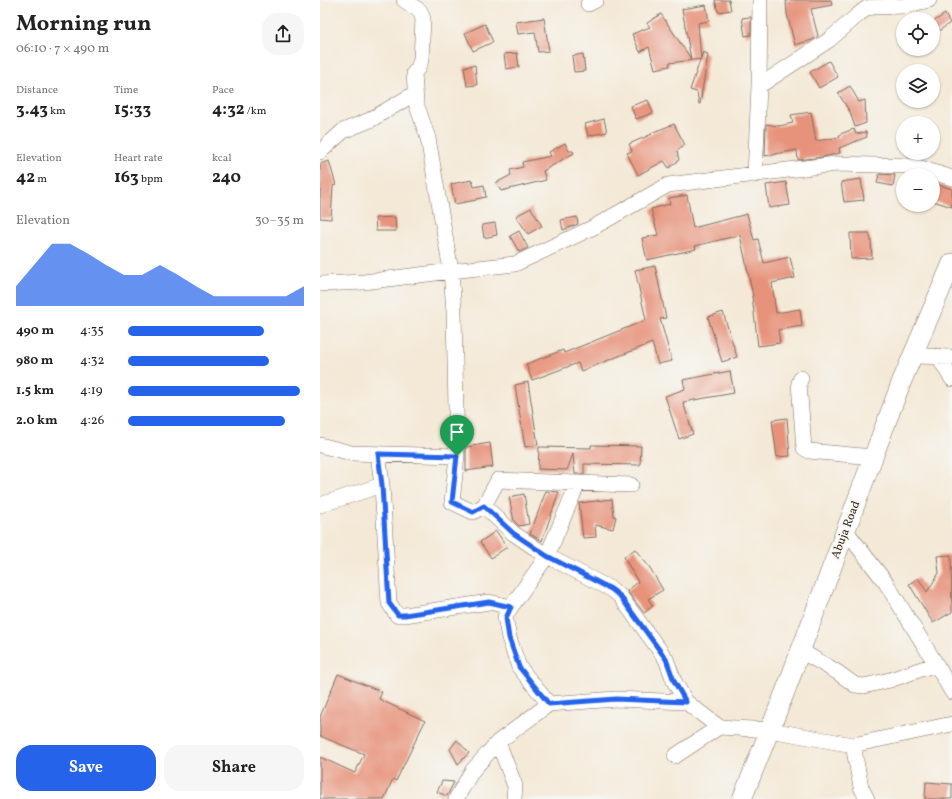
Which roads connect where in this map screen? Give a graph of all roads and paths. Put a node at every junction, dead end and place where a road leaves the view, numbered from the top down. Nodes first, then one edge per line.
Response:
1 (404, 0) edge
2 (759, 0) edge
3 (928, 0) edge
4 (759, 86) junction
5 (414, 94) junction
6 (320, 152) edge
7 (755, 175) junction
8 (952, 178) edge
9 (952, 263) edge
10 (451, 271) junction
11 (320, 284) edge
12 (913, 356) junction
13 (945, 357) edge
14 (801, 378) dead end
15 (952, 379) edge
16 (320, 445) edge
17 (378, 454) junction
18 (457, 456) junction
19 (874, 457) junction
20 (578, 483) junction
21 (382, 485) junction
22 (631, 485) dead end
23 (320, 505) edge
24 (484, 506) junction
25 (846, 531) junction
26 (547, 556) junction
27 (511, 607) junction
28 (800, 651) junction
29 (936, 664) junction
30 (952, 692) edge
31 (686, 702) junction
32 (549, 704) junction
33 (952, 724) edge
34 (719, 727) junction
35 (770, 730) junction
36 (498, 742) junction
37 (853, 745) junction
38 (675, 756) dead end
39 (456, 799) edge
40 (514, 799) edge
41 (742, 799) edge
42 (867, 799) edge

1 - 5 street
2 - 4 street
3 - 4 street
4 - 7 street
5 - 6 street
5 - 10 street
7 - 8 street
7 - 10 street
9 - 12 main road, Abuja Road
10 - 11 street
10 - 18 street
12 - 13 street
12 - 19 main road, Abuja Road
13 - 15 street
14 - 19 street
16 - 17 street
17 - 18 street
17 - 21 street
18 - 24 street
19 - 25 main road, Abuja Road
20 - 22 street
20 - 24 street
20 - 26 street
21 - 23 street
21 - 27 street
24 - 26 street
25 - 28 main road, Abuja Road
25 - 29 street
26 - 27 street
26 - 31 street
27 - 32 street
28 - 29 street
28 - 35 main road, Abuja Road
29 - 30 street
31 - 32 street
31 - 34 street
32 - 36 street
33 - 37 street
34 - 35 street
34 - 38 street
35 - 37 street
35 - 41 main road, Abuja Road
36 - 39 street
36 - 40 street
37 - 42 street

